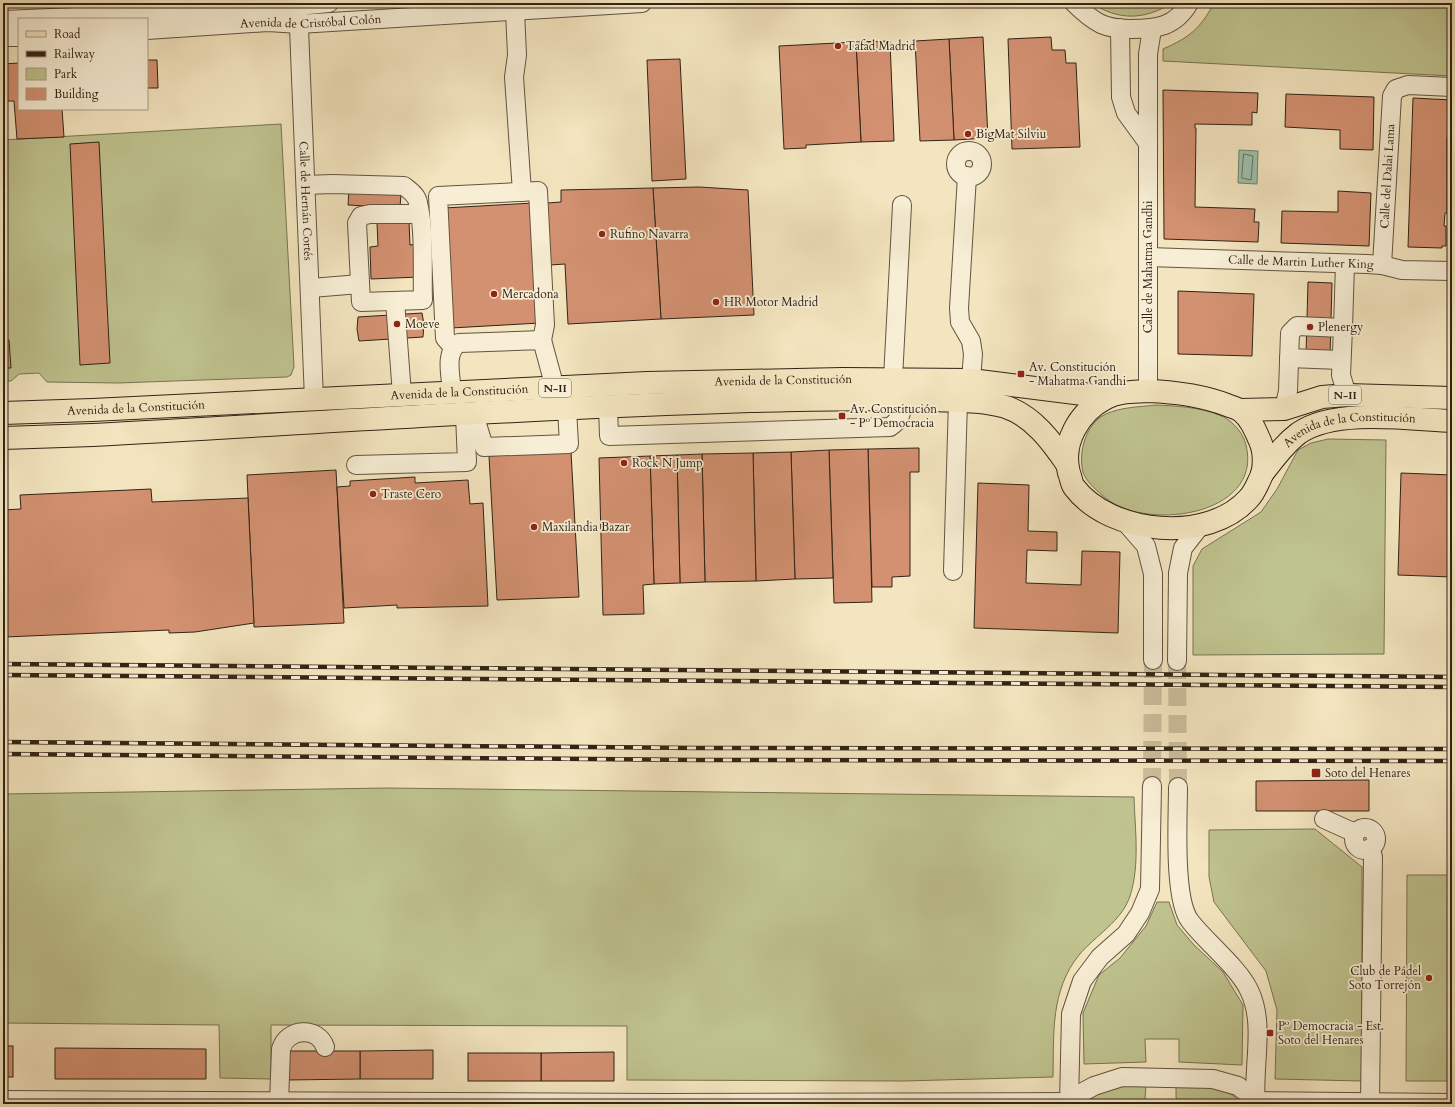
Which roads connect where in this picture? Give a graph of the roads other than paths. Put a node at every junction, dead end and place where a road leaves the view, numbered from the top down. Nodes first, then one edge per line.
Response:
1 (329, 3) edge
2 (642, 3) edge
3 (1074, 3) edge
4 (1189, 3) edge
5 (298, 4) edge
6 (70, 10) edge
7 (515, 11) junction
8 (3, 20) edge
9 (299, 24) junction
10 (1120, 28) junction
11 (1152, 29) junction
12 (148, 30) edge
13 (3, 37) edge
14 (18, 37) edge
15 (1452, 87) edge
16 (1147, 142) junction
17 (967, 176) dead end
18 (306, 185) junction
19 (522, 192) junction
20 (902, 205) dead end
21 (419, 214) junction
22 (1148, 258) junction
23 (1345, 264) junction
24 (1382, 265) junction
25 (1452, 271) edge
26 (360, 284) junction
27 (310, 288) junction
28 (395, 301) junction
29 (1343, 328) junction
30 (542, 340) junction
31 (452, 347) junction
32 (1289, 358) junction
33 (1341, 360) junction
34 (893, 379) junction
35 (972, 380) junction
36 (554, 388) junction
37 (1148, 391) junction
38 (452, 392) junction
39 (402, 395) junction
40 (1346, 395) junction
41 (1107, 397) junction
42 (1452, 398) edge
43 (314, 399) junction
44 (904, 399) junction
45 (958, 401) junction
46 (608, 407) junction
47 (567, 409) junction
48 (1284, 409) junction
49 (1240, 410) junction
50 (3, 413) edge
51 (470, 414) junction
52 (1452, 421) edge
53 (3, 438) edge
54 (1067, 464) junction
55 (356, 465) dead end
56 (1262, 474) junction
57 (1126, 522) junction
58 (1201, 525) junction
59 (953, 571) dead end
60 (1153, 660) tunnel mouth
61 (1177, 661) tunnel mouth
62 (1152, 786) tunnel mouth
63 (1178, 787) tunnel mouth
64 (1324, 819) dead end
65 (326, 1047) dead end
66 (3, 1100) edge
67 (1256, 1101) edge
68 (279, 1102) junction
69 (1069, 1102) edge
70 (235, 1103) edge
71 (257, 1103) edge
72 (644, 1103) edge
73 (1370, 1103) edge
74 (1452, 1103) edge
75 (664, 1104) edge

1 - 5 street, Avenida de Cristóbal Colón
2 - 7 street, Avenida de Cristóbal Colón
3 - 10 street
4 - 11 street
5 - 6 street, Avenida de Cristóbal Colón
5 - 9 street, Calle de Hernán Cortés
6 - 8 street, Avenida de Cristóbal Colón
7 - 9 street, Avenida de Cristóbal Colón
7 - 19 street
9 - 12 street, Avenida de Cristóbal Colón
9 - 18 street, Calle de Hernán Cortés
10 - 11 street
10 - 16 street
11 - 16 street, Calle de Mahatma Gandhi
13 - 14 street
15 - 24 street, Calle del Dalai Lama
16 - 22 street, Calle de Mahatma Gandhi
17 - 35 street
18 - 21 street
18 - 27 street, Calle de Hernán Cortés
19 - 30 street
19 - 31 street
20 - 34 street
21 - 26 street
21 - 28 street
22 - 23 street, Calle de Martin Luther King
22 - 37 street, Calle de Mahatma Gandhi
23 - 24 street, Calle de Martin Luther King
23 - 29 street
24 - 25 street, Calle de Martin Luther King
26 - 27 street
26 - 28 street
27 - 43 street, Calle de Hernán Cortés
28 - 39 street
29 - 32 street
29 - 33 street
30 - 31 street
30 - 36 street
31 - 38 street
32 - 33 street
32 - 48 street
33 - 40 street
34 - 35 main road, Avenida de la Constitución / N-II
34 - 36 main road, Avenida de la Constitución / N-II
35 - 41 main road, Avenida de la Constitución / N-II
36 - 38 main road, Avenida de la Constitución / N-II
37 - 41 main road, N-II
37 - 49 main road, N-II
38 - 39 main road, Avenida de la Constitución / N-II
39 - 43 main road, Avenida de la Constitución / N-II
40 - 42 main road, Avenida de la Constitución / N-II
40 - 48 main road, Avenida de la Constitución / N-II
41 - 54 main road, N-II
43 - 50 main road, Avenida de la Constitución / N-II
44 - 45 main road, Avenida de la Constitución / N-II
44 - 46 main road, Avenida de la Constitución / N-II
44 - 46 street
45 - 54 main road, Avenida de la Constitución / N-II
45 - 59 street
46 - 47 main road, Avenida de la Constitución / N-II
47 - 51 main road, Avenida de la Constitución / N-II
47 - 51 street
48 - 49 main road, Avenida de la Constitución / N-II
49 - 56 main road, N-II
51 - 53 main road, Avenida de la Constitución / N-II
51 - 55 street
52 - 56 main road, Avenida de la Constitución / N-II
54 - 57 main road, N-II
56 - 58 main road, N-II
57 - 58 main road, N-II
57 - 60 street
58 - 61 street
62 - 69 street
63 - 67 street
64 - 73 street
65 - 68 street
66 - 70 street
67 - 69 street
67 - 73 street
68 - 71 street
68 - 72 street
69 - 75 street
70 - 71 street
72 - 75 street
73 - 74 street

